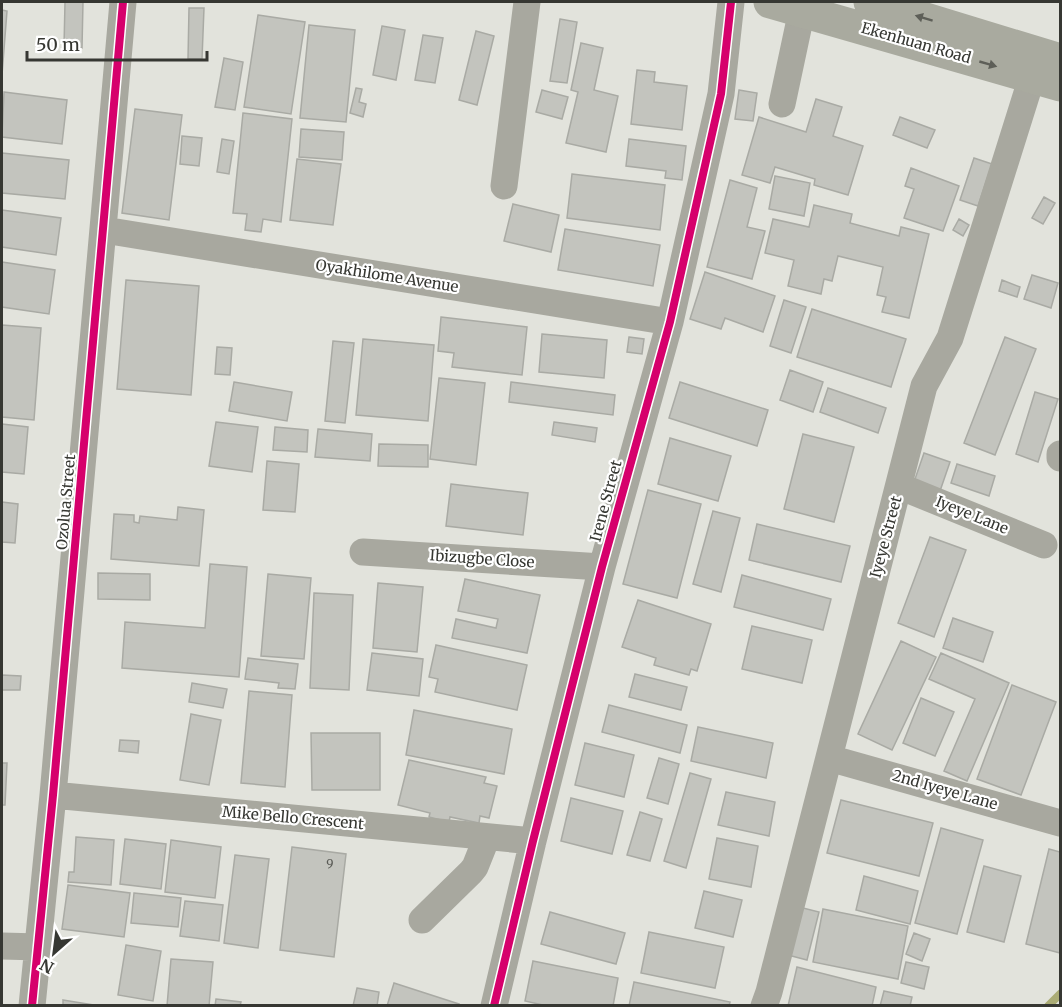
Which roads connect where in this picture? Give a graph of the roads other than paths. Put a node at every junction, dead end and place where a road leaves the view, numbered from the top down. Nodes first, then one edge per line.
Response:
1 (123, 2) edge
2 (527, 2) edge
3 (732, 2) edge
4 (770, 2) edge
5 (870, 2) edge
6 (802, 10) junction
7 (1060, 60) edge
8 (1046, 81) edge
9 (782, 104) dead end
10 (504, 186) dead end
11 (104, 230) junction
12 (670, 321) junction
13 (899, 486) junction
14 (1044, 544) dead end
15 (363, 552) dead end
16 (602, 567) junction
17 (829, 758) junction
18 (53, 795) junction
19 (1060, 823) edge
20 (487, 837) junction
21 (533, 841) junction
22 (422, 920) dead end
23 (2, 946) edge
24 (39, 947) junction
25 (32, 1005) edge
26 (494, 1005) edge
27 (764, 1005) edge

1 - 11 street, Ozolua Street
2 - 10 street
3 - 12 street, Irene Street
4 - 6 main road, Ekenhuan Road
7 -> 5 main road, Ekenhuan Road
6 -> 8 main road, Ekenhuan Road
6 - 9 street
8 - 13 street, Iyeye Street
11 - 12 street, Oyakhilome Avenue
11 - 18 street, Ozolua Street
12 - 16 street, Irene Street
13 - 14 street, Iyeye Lane
13 - 17 street, Iyeye Street
15 - 16 street, Ibizugbe Close
16 - 21 street, Irene Street
17 - 19 street, 2nd Iyeye Lane
17 - 27 street, Iyeye Street
18 - 20 street, Mike Bello Crescent
18 - 24 street, Ozolua Street
20 - 21 street, Mike Bello Crescent
20 - 22 street
21 - 26 street, Irene Street
23 - 24 street
24 - 25 street, Ozolua Street

